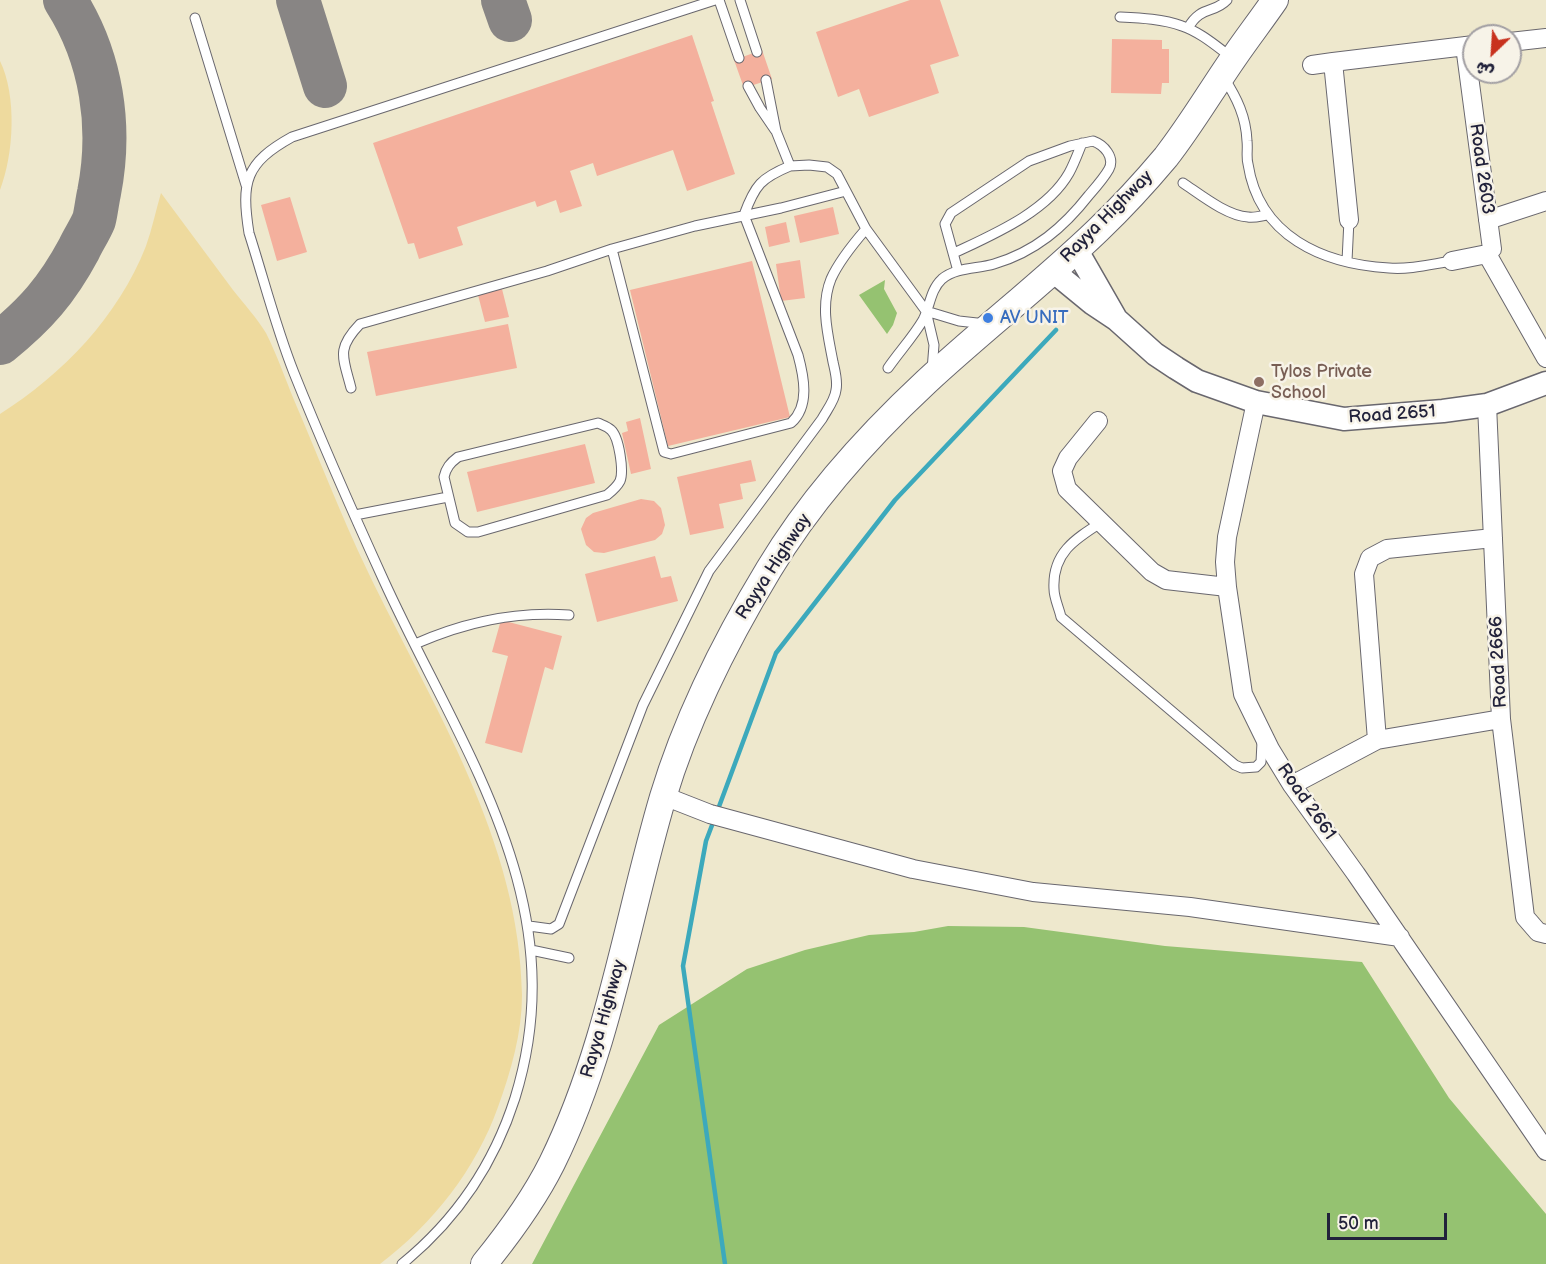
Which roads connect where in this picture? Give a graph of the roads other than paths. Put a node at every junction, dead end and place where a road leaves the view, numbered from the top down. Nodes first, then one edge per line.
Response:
1 (717, 0) edge
2 (740, 0) edge
3 (1227, 0) edge
4 (1275, 0) edge
5 (1120, 17) dead end
6 (195, 18) dead end
7 (1188, 28) junction
8 (1546, 38) edge
9 (1522, 41) edge
10 (1462, 47) edge
11 (757, 52) dead end
12 (739, 58) dead end
13 (1333, 62) junction
14 (1312, 65) dead end
15 (1228, 67) junction
16 (766, 80) dead end
17 (1474, 84) edge
18 (748, 86) dead end
19 (776, 131) junction
20 (1082, 143) junction
21 (790, 166) junction
22 (1183, 183) dead end
23 (246, 185) junction
24 (846, 191) junction
25 (1546, 201) edge
26 (744, 215) junction
27 (1267, 215) junction
28 (1349, 220) joint
29 (1488, 220) junction
30 (866, 229) junction
31 (612, 249) junction
32 (1077, 249) junction
33 (954, 253) junction
34 (1487, 254) junction
35 (1347, 261) junction
36 (1452, 261) joint
37 (958, 271) junction
38 (1053, 271) junction
39 (926, 311) junction
40 (1116, 319) junction
41 (994, 324) junction
42 (1546, 358) edge
43 (888, 368) dead end
44 (930, 378) junction
45 (1546, 383) edge
46 (351, 387) dead end
47 (1256, 402) junction
48 (1487, 405) junction
49 (1098, 421) dead end
50 (448, 497) junction
51 (355, 515) junction
52 (1102, 522) junction
53 (1493, 538) junction
54 (1227, 587) junction
55 (569, 615) dead end
56 (415, 644) junction
57 (1501, 719) junction
58 (1261, 732) junction
59 (1377, 740) junction
60 (1292, 785) junction
61 (664, 796) junction
62 (529, 926) junction
63 (1546, 934) edge
64 (1400, 937) junction
65 (531, 950) junction
66 (569, 958) dead end
67 (1546, 1151) edge
68 (402, 1264) edge
69 (484, 1264) edge

1 - 12 lane
1 - 23 lane
2 - 11 lane
3 - 7 lane
4 - 15 main road, Rayya Highway
5 - 7 lane
6 - 23 lane
7 - 15 lane
8 - 9 street
10 - 13 street, Road 2603
13 - 14 street, Road 2603
13 - 28 street
15 - 27 lane
15 - 32 main road, Rayya Highway
16 - 19 lane
17 - 29 street, Road 2603
18 - 19 lane
19 - 21 lane
20 - 33 lane
20 - 33 lane
20 - 37 lane
21 - 24 lane
21 - 26 lane
22 - 27 lane
23 - 51 lane
24 - 26 lane
24 - 30 lane
25 - 29 street
26 - 31 lane
26 - 31 lane
27 - 35 lane
28 - 35 lane
29 - 34 street, Road 2603
30 - 39 lane
30 - 62 lane
31 - 46 lane
32 - 38 main road, Rayya Highway
32 - 40 street, Road 2651
33 - 37 lane
34 - 36 street
34 - 42 street
35 - 36 lane
37 - 39 lane
38 - 40 street, Road 2651
38 - 41 main road, Rayya Highway
39 - 41 lane
39 - 43 lane
39 - 44 lane
40 - 47 street, Road 2651
41 - 44 main road, Rayya Highway
44 - 61 main road, Rayya Highway
45 - 48 street, Road 2651
47 - 48 street, Road 2651
47 - 54 street, Road 2661
48 - 53 street, Road 2666
49 - 52 street
50 - 50 lane
50 - 51 lane
51 - 56 lane
52 - 54 street
52 - 58 lane
53 - 57 street, Road 2666
53 - 59 street
54 - 58 street, Road 2661
55 - 56 lane
56 - 62 lane
57 - 59 street
57 - 63 street, Road 2666
58 - 60 street, Road 2661
59 - 60 street
60 - 64 street, Road 2661
61 - 64 street
61 - 69 main road, Rayya Highway
62 - 65 lane
64 - 67 street, Road 2661
65 - 66 lane
65 - 68 lane

